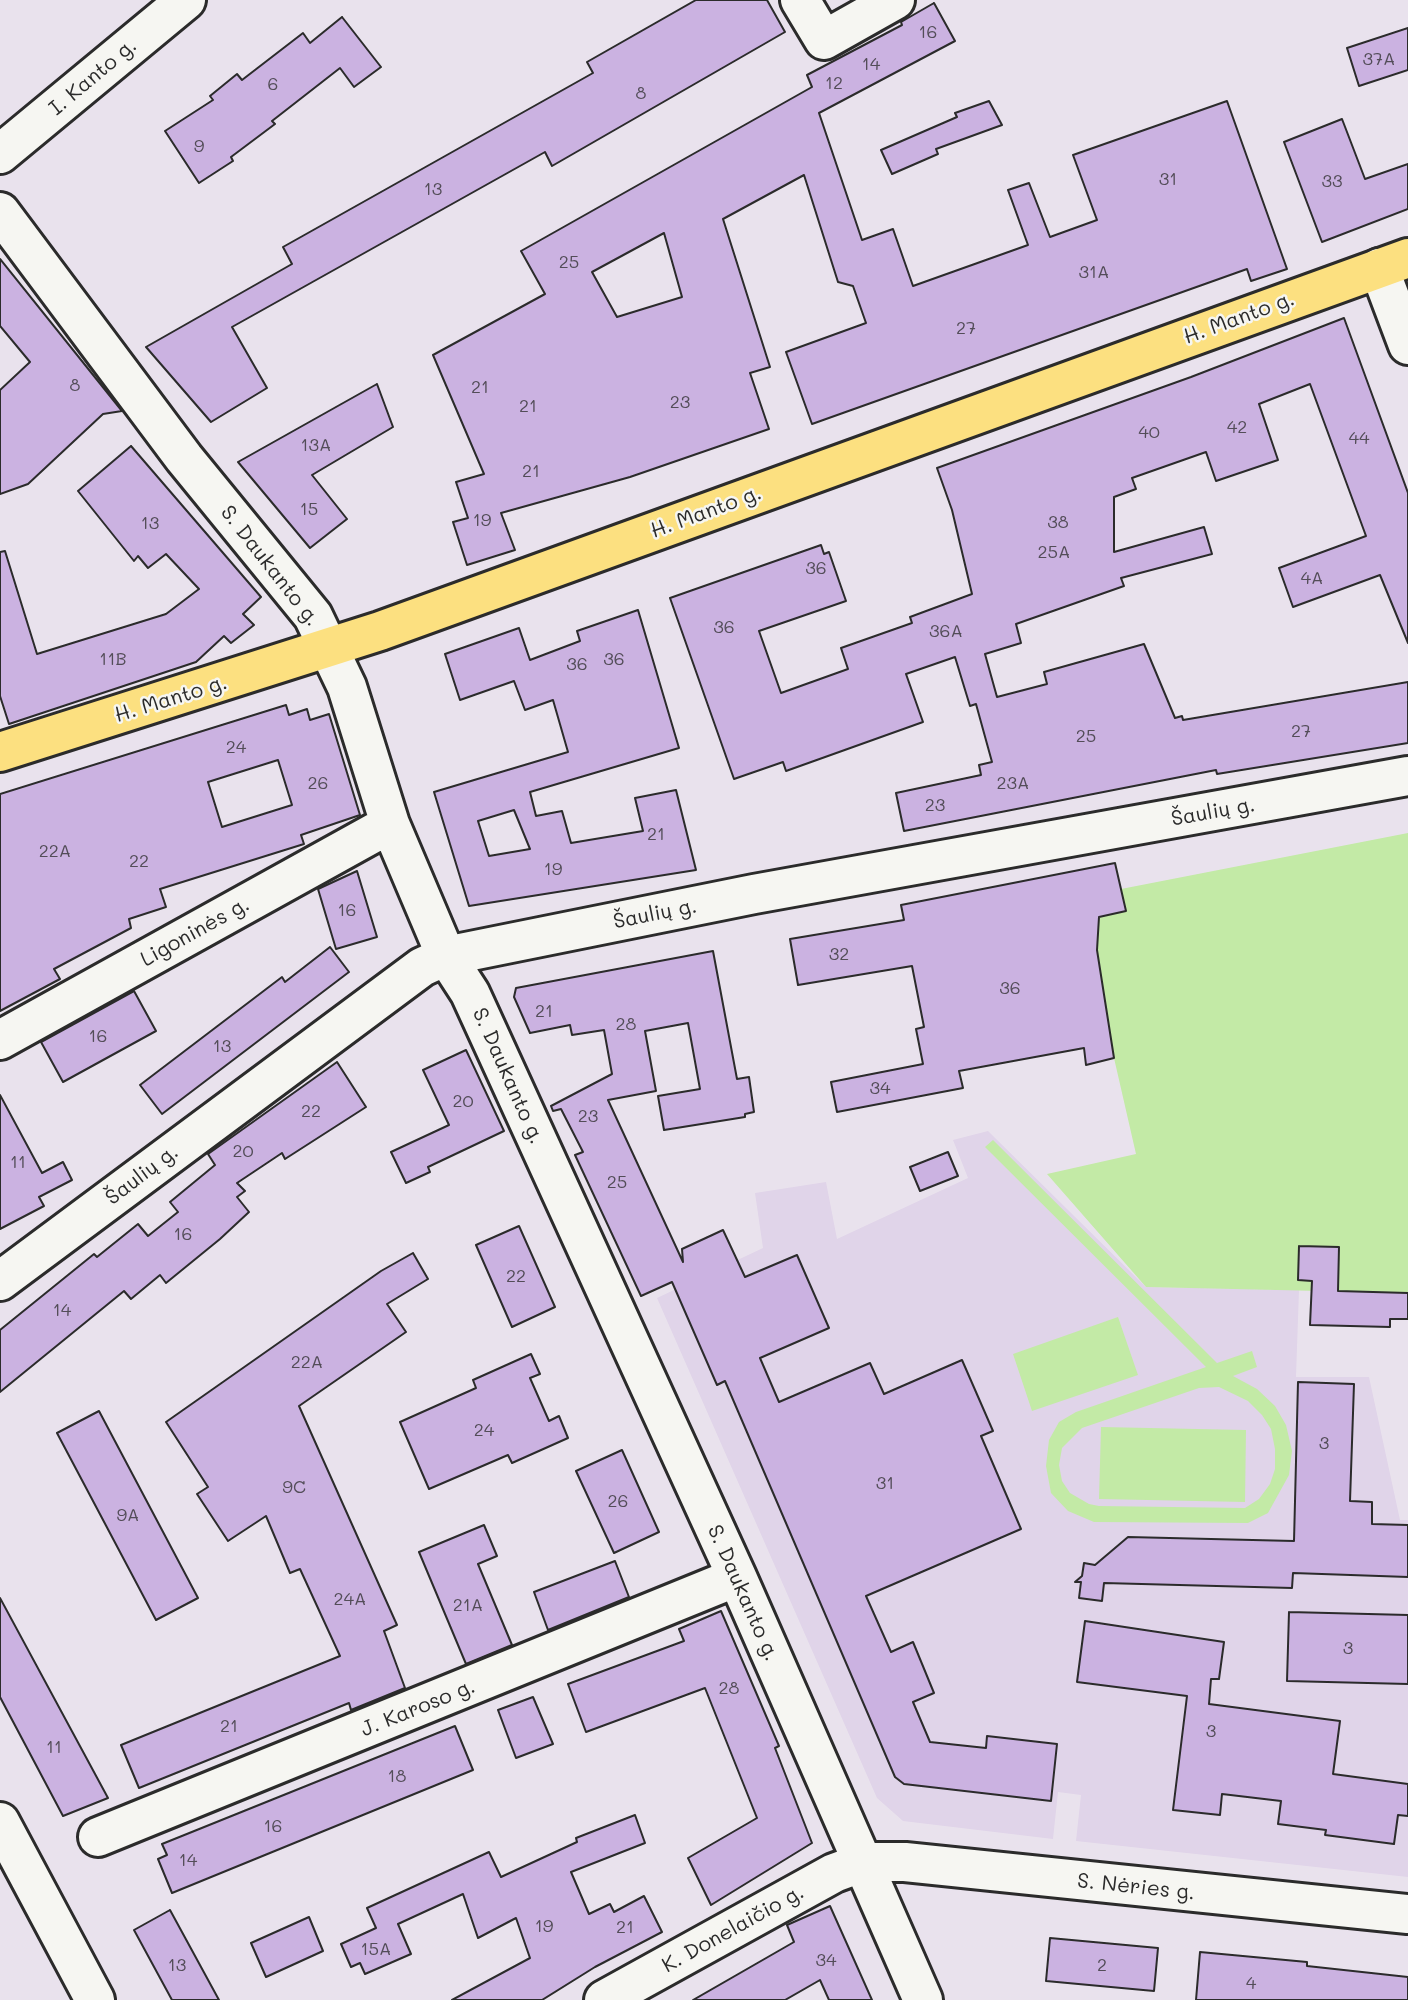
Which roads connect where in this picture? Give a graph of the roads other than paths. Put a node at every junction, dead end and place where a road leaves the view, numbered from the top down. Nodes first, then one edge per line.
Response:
1 (186, 0) edge
2 (800, 0) edge
3 (895, 0) edge
4 (0, 154) edge
5 (0, 212) edge
6 (1394, 263) edge
7 (1408, 345) edge
8 (329, 649) junction
9 (0, 752) edge
10 (1408, 776) edge
11 (390, 824) junction
12 (446, 956) junction
13 (0, 1040) edge
14 (0, 1281) edge
15 (737, 1577) junction
16 (0, 1822) edge
17 (98, 1837) dead end
18 (864, 1862) junction
19 (1408, 1914) edge
20 (95, 2000) edge
21 (604, 2000) edge
22 (923, 2000) edge

1 - 4 street, I. Kanto g.
2 - 3 street
5 - 8 street, S. Daukanto g.
6 - 7 street
6 - 8 main road, H. Manto g.
8 - 9 main road, H. Manto g.
8 - 11 street, S. Daukanto g.
10 - 12 street, Šaulių g.
11 - 12 street, S. Daukanto g.
11 - 13 street, Ligoninės g.
12 - 14 street, Šaulių g.
12 - 15 street, S. Daukanto g.
15 - 17 street, J. Karoso g.
15 - 18 street, S. Daukanto g.
16 - 20 street
18 - 19 street, S. Nėries g.
18 - 21 street, K. Donelaičio g.
18 - 22 street, S. Daukanto g.

